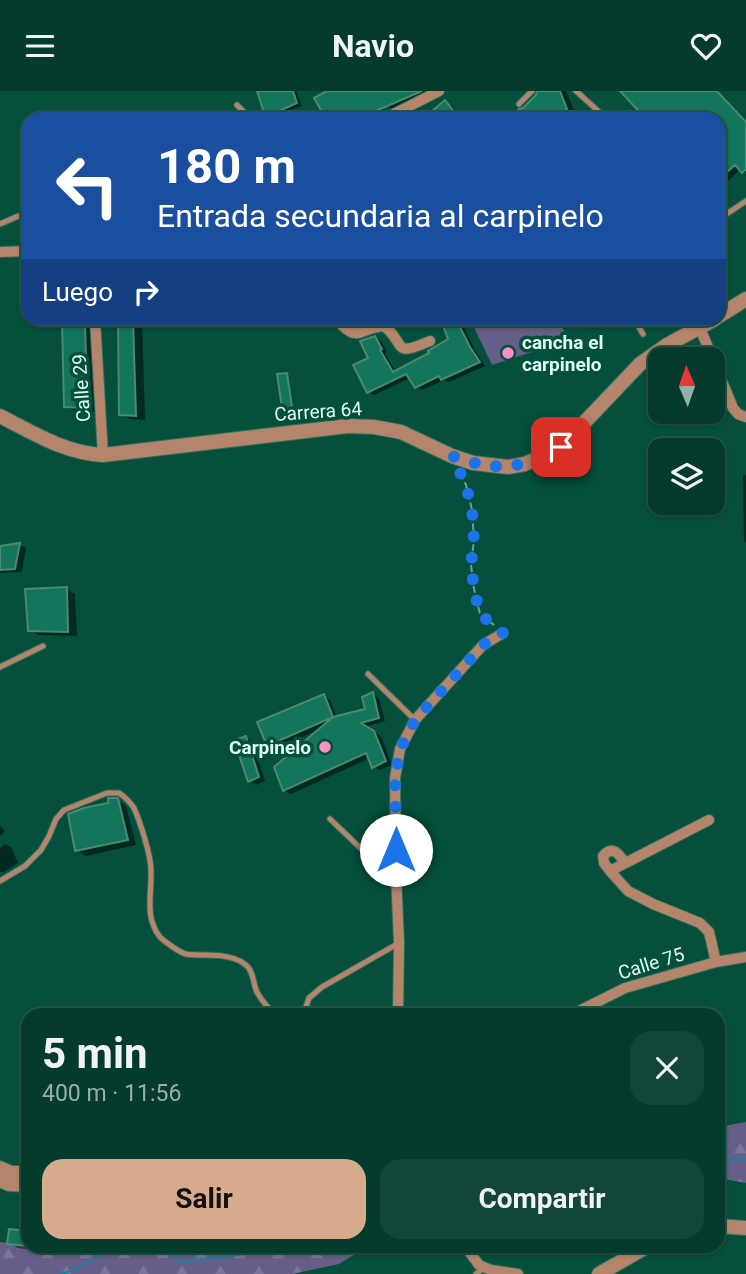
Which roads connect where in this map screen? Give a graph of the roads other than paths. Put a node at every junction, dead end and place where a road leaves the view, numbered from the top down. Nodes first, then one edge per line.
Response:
1 (439, 91) edge
2 (532, 91) edge
3 (576, 91) edge
4 (237, 104) dead end
5 (519, 104) dead end
6 (244, 112) edge
7 (398, 112) edge
8 (599, 112) edge
9 (746, 201) edge
10 (726, 214) edge
11 (21, 215) edge
12 (0, 224) edge
13 (21, 251) edge
14 (0, 252) edge
15 (746, 299) edge
16 (726, 311) edge
17 (94, 326) edge
18 (342, 326) edge
19 (377, 326) edge
20 (385, 326) edge
21 (638, 326) edge
22 (710, 326) edge
23 (643, 334) dead end
24 (703, 334) junction
25 (430, 341) dead end
26 (0, 416) edge
27 (746, 417) edge
28 (103, 455) junction
29 (503, 633) road end
30 (43, 646) dead end
31 (0, 667) edge
32 (368, 674) dead end
33 (415, 720) junction
34 (330, 819) dead end
35 (709, 820) dead end
36 (625, 863) junction
37 (610, 871) junction
38 (0, 881) edge
39 (396, 882) junction
40 (399, 943) junction
41 (746, 957) edge
42 (716, 962) junction
43 (268, 1008) edge
44 (305, 1008) edge
45 (398, 1008) edge
46 (585, 1008) edge
47 (0, 1168) edge
48 (21, 1173) edge
49 (0, 1180) edge
50 (21, 1185) edge
51 (725, 1224) edge
52 (746, 1229) edge
53 (469, 1253) edge
54 (636, 1253) edge
55 (480, 1269) edge
56 (518, 1274) edge
57 (599, 1274) edge

1 - 7 street
2 - 5 lane
3 - 8 lane
4 - 6 lane
9 - 10 lane
11 - 12 lane
13 - 14 street
15 - 16 street, Carrera 64
17 - 28 street, Calle 29
18 - 19 street
20 - 25 street
21 - 23 lane
22 - 24 street, Carrera 64
24 - 27 street
24 - 28 street, Carrera 64
26 - 28 street, Carrera 64
29 - 33 street
30 - 31 lane
32 - 33 lane
33 - 39 street
34 - 39 lane
35 - 36 street
36 - 37 street
36 - 37 street
37 - 42 street
38 - 43 lane
39 - 40 street
40 - 44 lane
40 - 45 street
41 - 42 street, Calle 75
42 - 46 street, Calle 75
47 - 48 street
49 - 50 street
51 - 52 street
53 - 55 street
54 - 57 street
55 - 56 street

